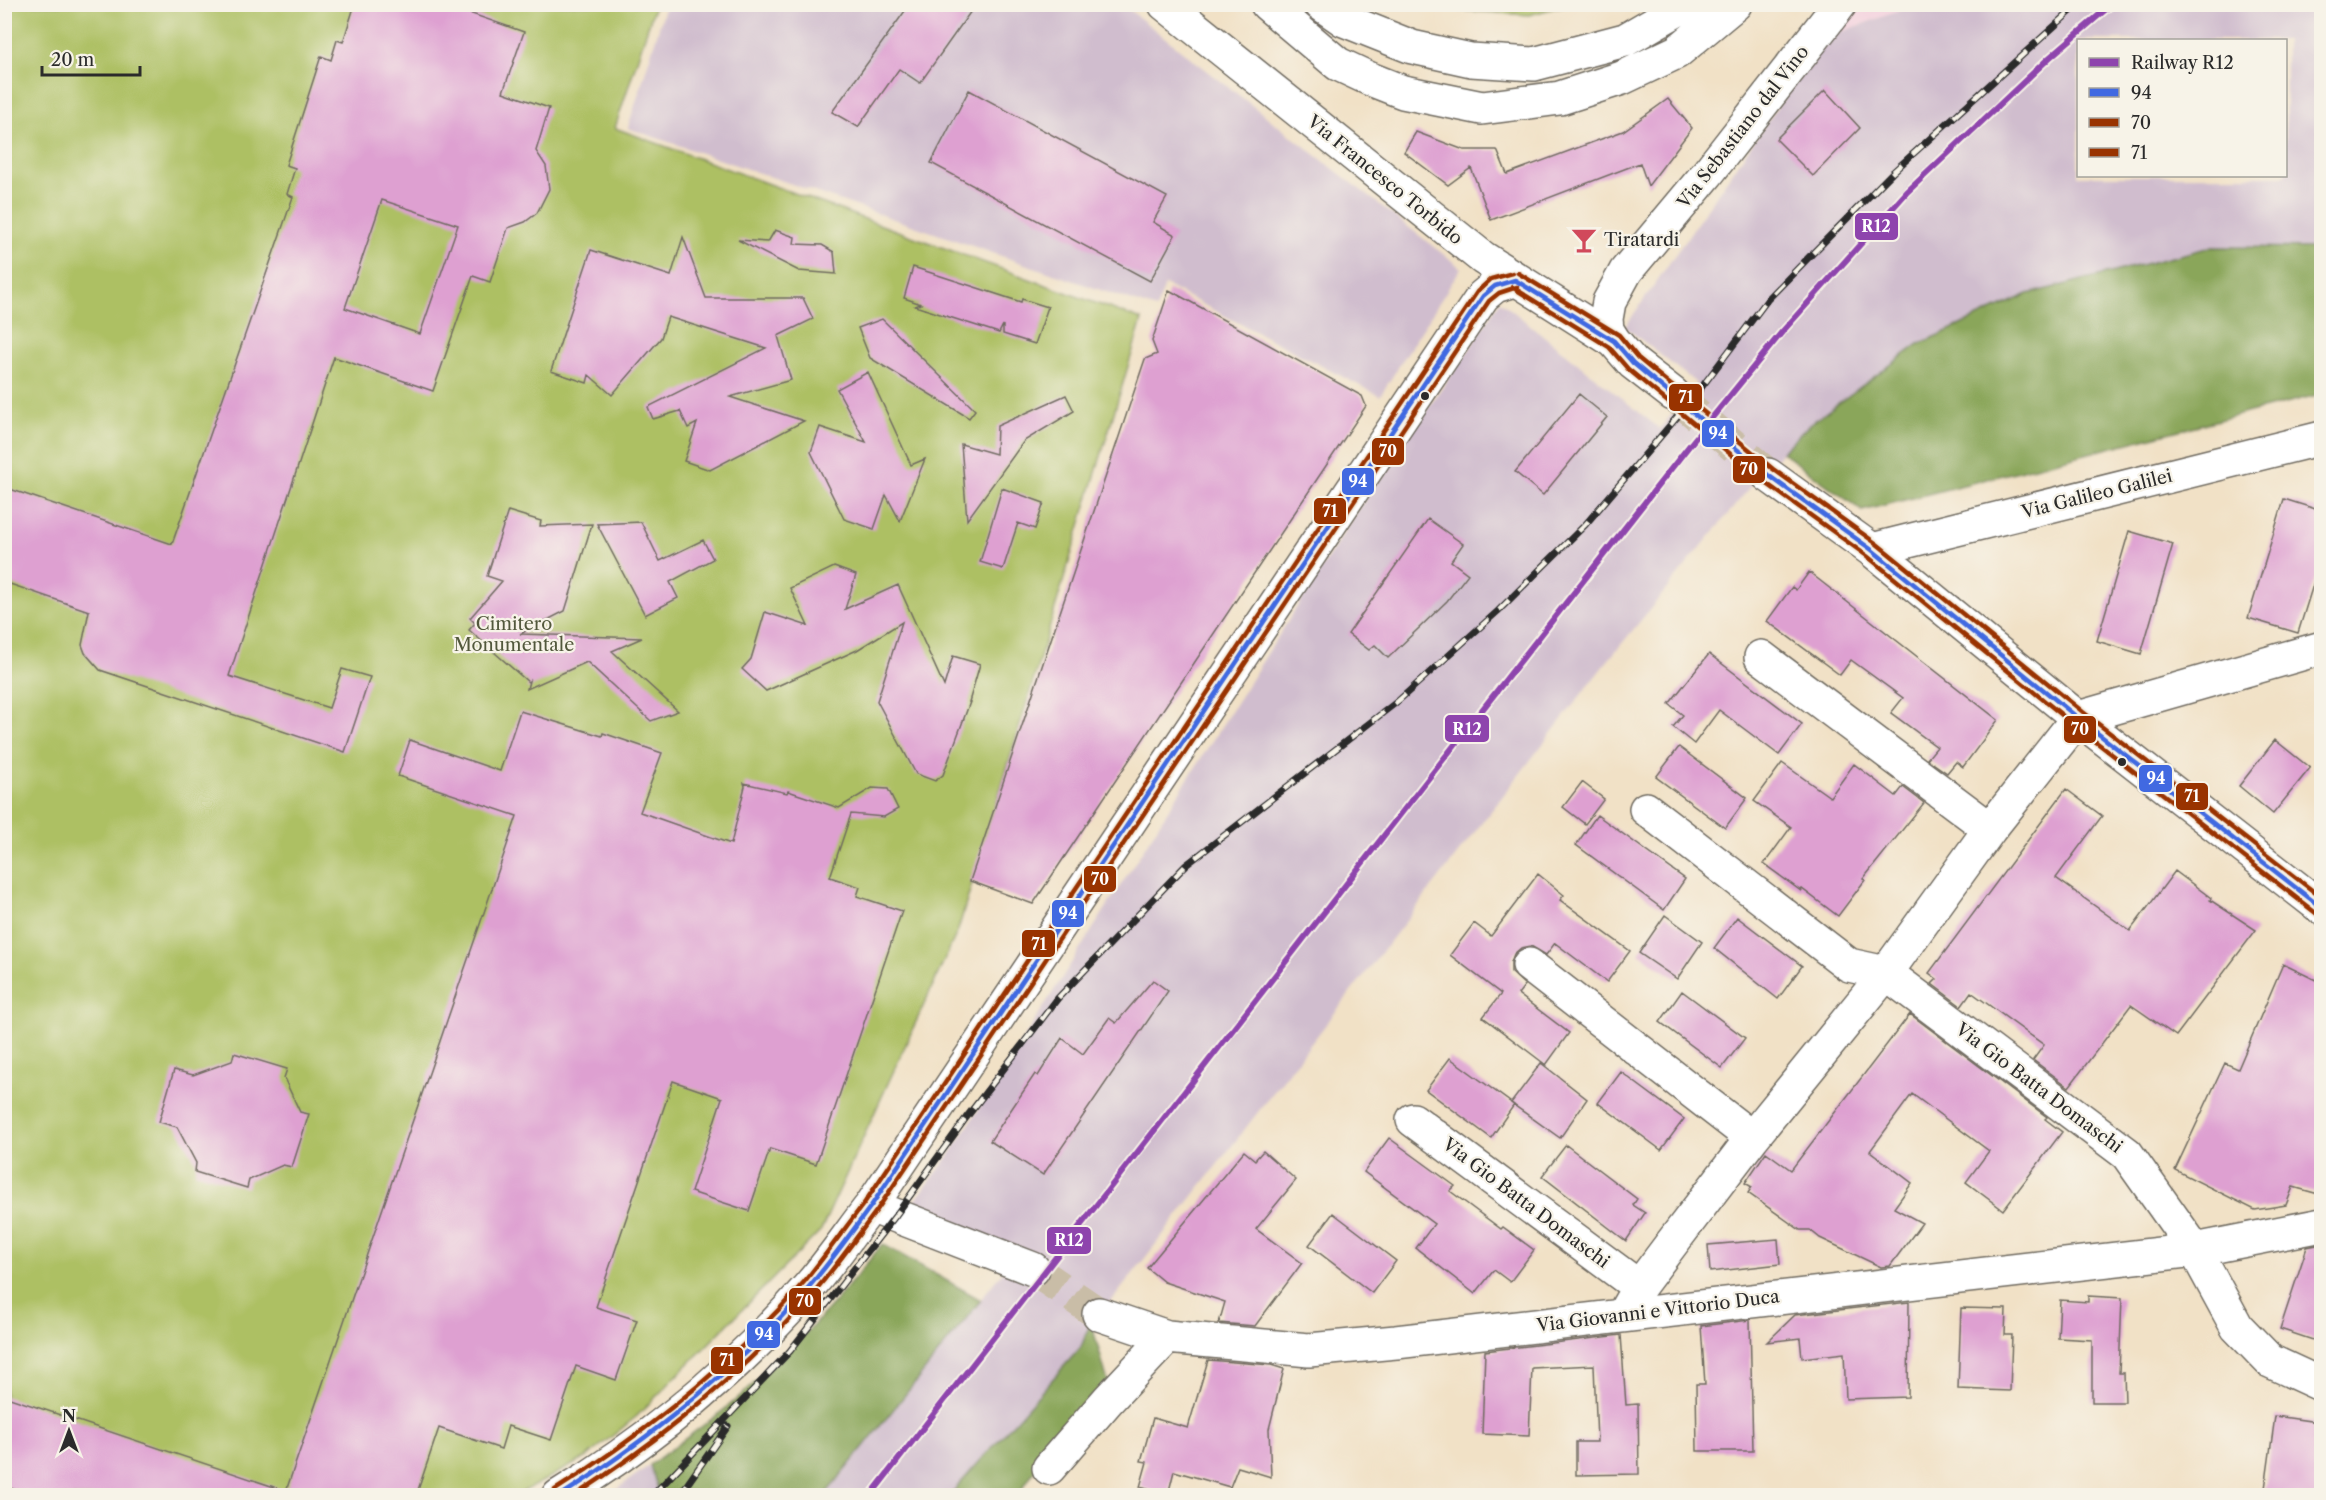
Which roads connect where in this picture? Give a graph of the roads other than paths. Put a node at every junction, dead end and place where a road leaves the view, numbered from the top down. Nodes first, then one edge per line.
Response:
1 (1165, 4) edge
2 (1267, 4) edge
3 (1322, 4) edge
4 (1687, 4) edge
5 (1735, 4) edge
6 (1840, 4) edge
7 (1515, 280) junction
8 (1614, 341) junction
9 (1673, 394) tunnel mouth
10 (2322, 438) edge
11 (1768, 475) tunnel mouth
12 (1872, 550) junction
13 (2322, 648) edge
14 (1761, 657) dead end
15 (2078, 718) junction
16 (1646, 809) dead end
17 (1990, 830) junction
18 (2322, 908) edge
19 (1529, 965) dead end
20 (1886, 973) junction
21 (1413, 1120) dead end
22 (1752, 1138) junction
23 (871, 1206) junction
24 (2322, 1225) edge
25 (2194, 1250) junction
26 (1033, 1269) tunnel mouth
27 (1639, 1287) junction
28 (1099, 1314) tunnel mouth
29 (1623, 1315) junction
30 (1167, 1337) junction
31 (2322, 1385) edge
32 (1049, 1468) dead end
33 (560, 1496) edge

1 - 7 street, Via Francesco Torbido
2 - 5 street
3 - 4 street
6 - 8 street, Via Sebastiano dal Vino
7 - 8 street, Via Francesco Torbido
7 - 23 street
8 - 9 street
10 - 12 street, Via Galileo Galilei
11 - 12 street
12 - 15 street
13 - 15 street
14 - 17 street
15 - 17 street
15 - 18 street
16 - 20 street, Via Gio Batta Domaschi
17 - 20 street
19 - 22 street
20 - 22 street
20 - 25 street, Via Gio Batta Domaschi
21 - 27 street, Via Gio Batta Domaschi
22 - 27 street
23 - 26 street
23 - 33 street
24 - 25 street, Via Giovanni e Vittorio Duca
25 - 29 street, Via Giovanni e Vittorio Duca
25 - 31 street, Via Gio Batta Domaschi
27 - 29 street
28 - 30 street, Via Giovanni e Vittorio Duca
29 - 30 street, Via Giovanni e Vittorio Duca
30 - 32 street

